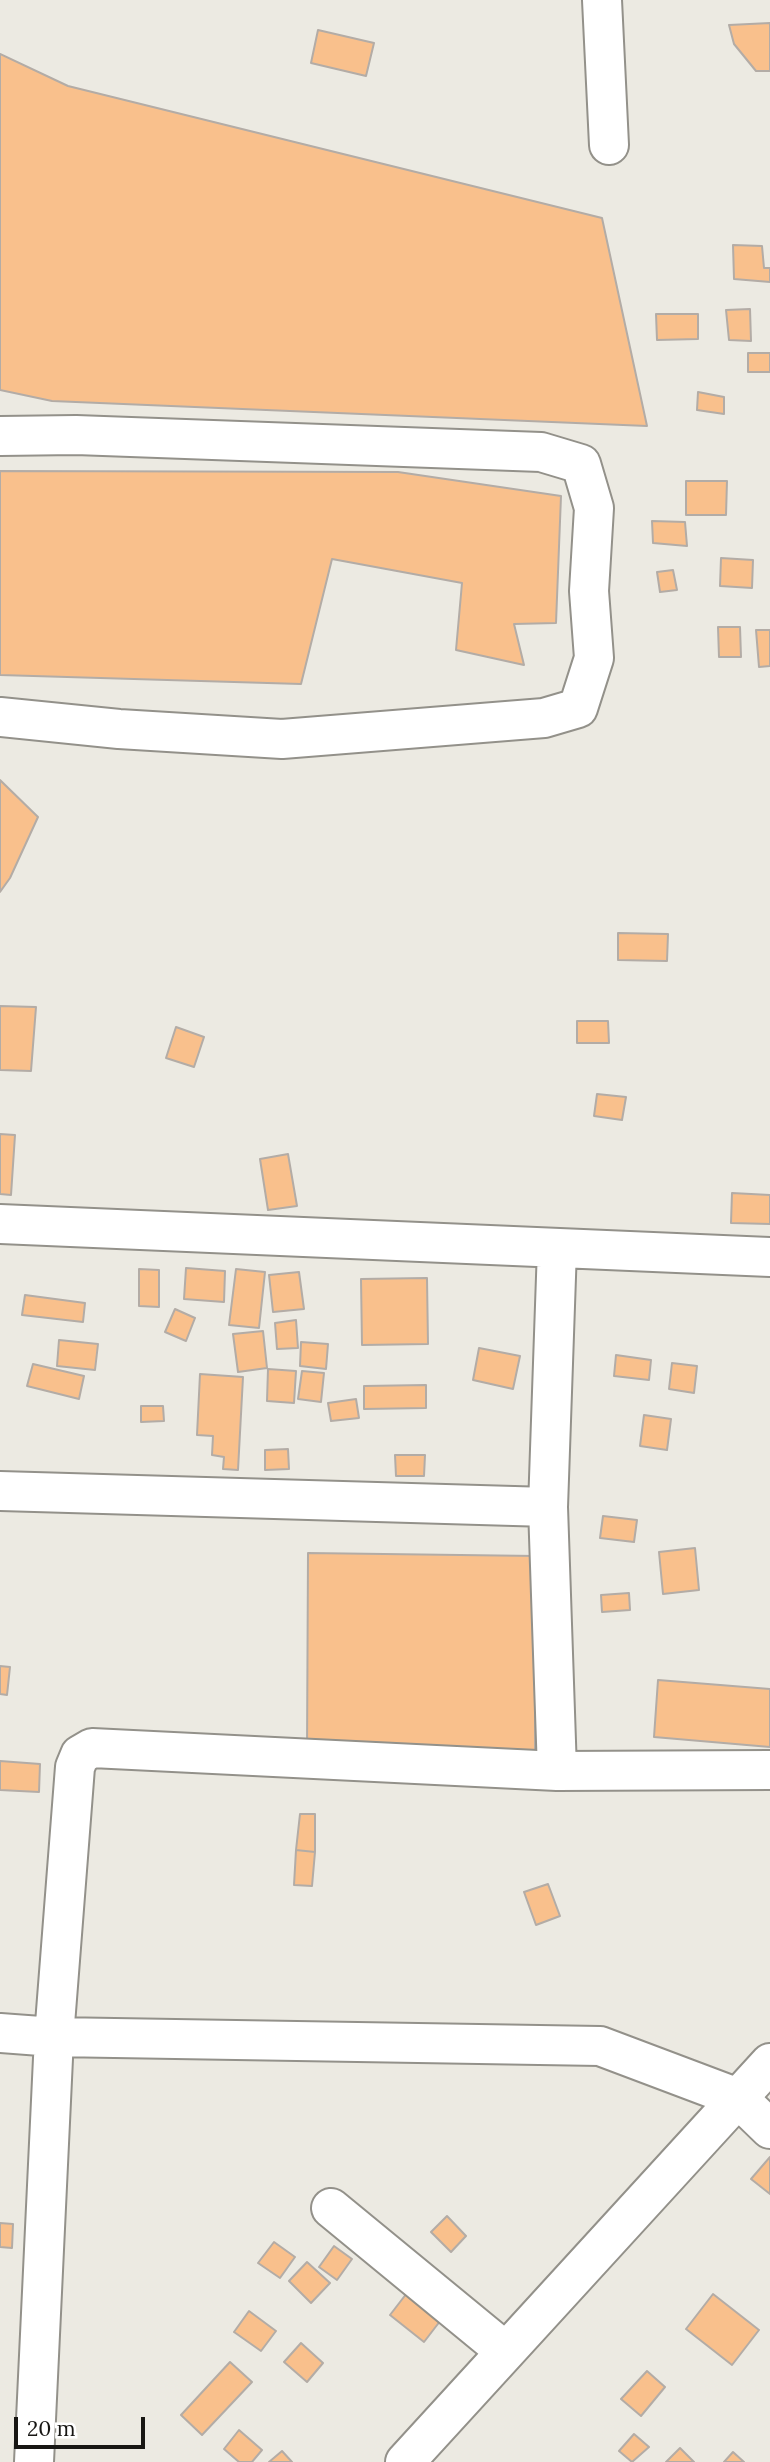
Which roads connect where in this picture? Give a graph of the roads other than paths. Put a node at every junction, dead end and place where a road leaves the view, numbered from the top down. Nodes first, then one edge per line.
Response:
1 (602, 0) edge
2 (609, 145) dead end
3 (0, 436) edge
4 (0, 717) edge
5 (0, 1224) edge
6 (557, 1248) junction
7 (770, 1257) edge
8 (0, 1491) edge
9 (548, 1507) junction
10 (770, 1770) edge
11 (557, 1771) junction
12 (0, 2033) edge
13 (54, 2037) junction
14 (770, 2063) edge
15 (737, 2098) junction
16 (770, 2129) edge
17 (331, 2208) dead end
18 (505, 2351) junction
19 (34, 2462) edge
20 (405, 2462) edge

1 - 2 street
3 - 4 street
5 - 6 street
6 - 7 street
6 - 9 street
8 - 9 street
9 - 11 street
10 - 11 street
11 - 13 street
12 - 13 street
13 - 15 street
13 - 19 street
14 - 15 street
15 - 16 street
15 - 18 street
17 - 18 street
18 - 20 street

